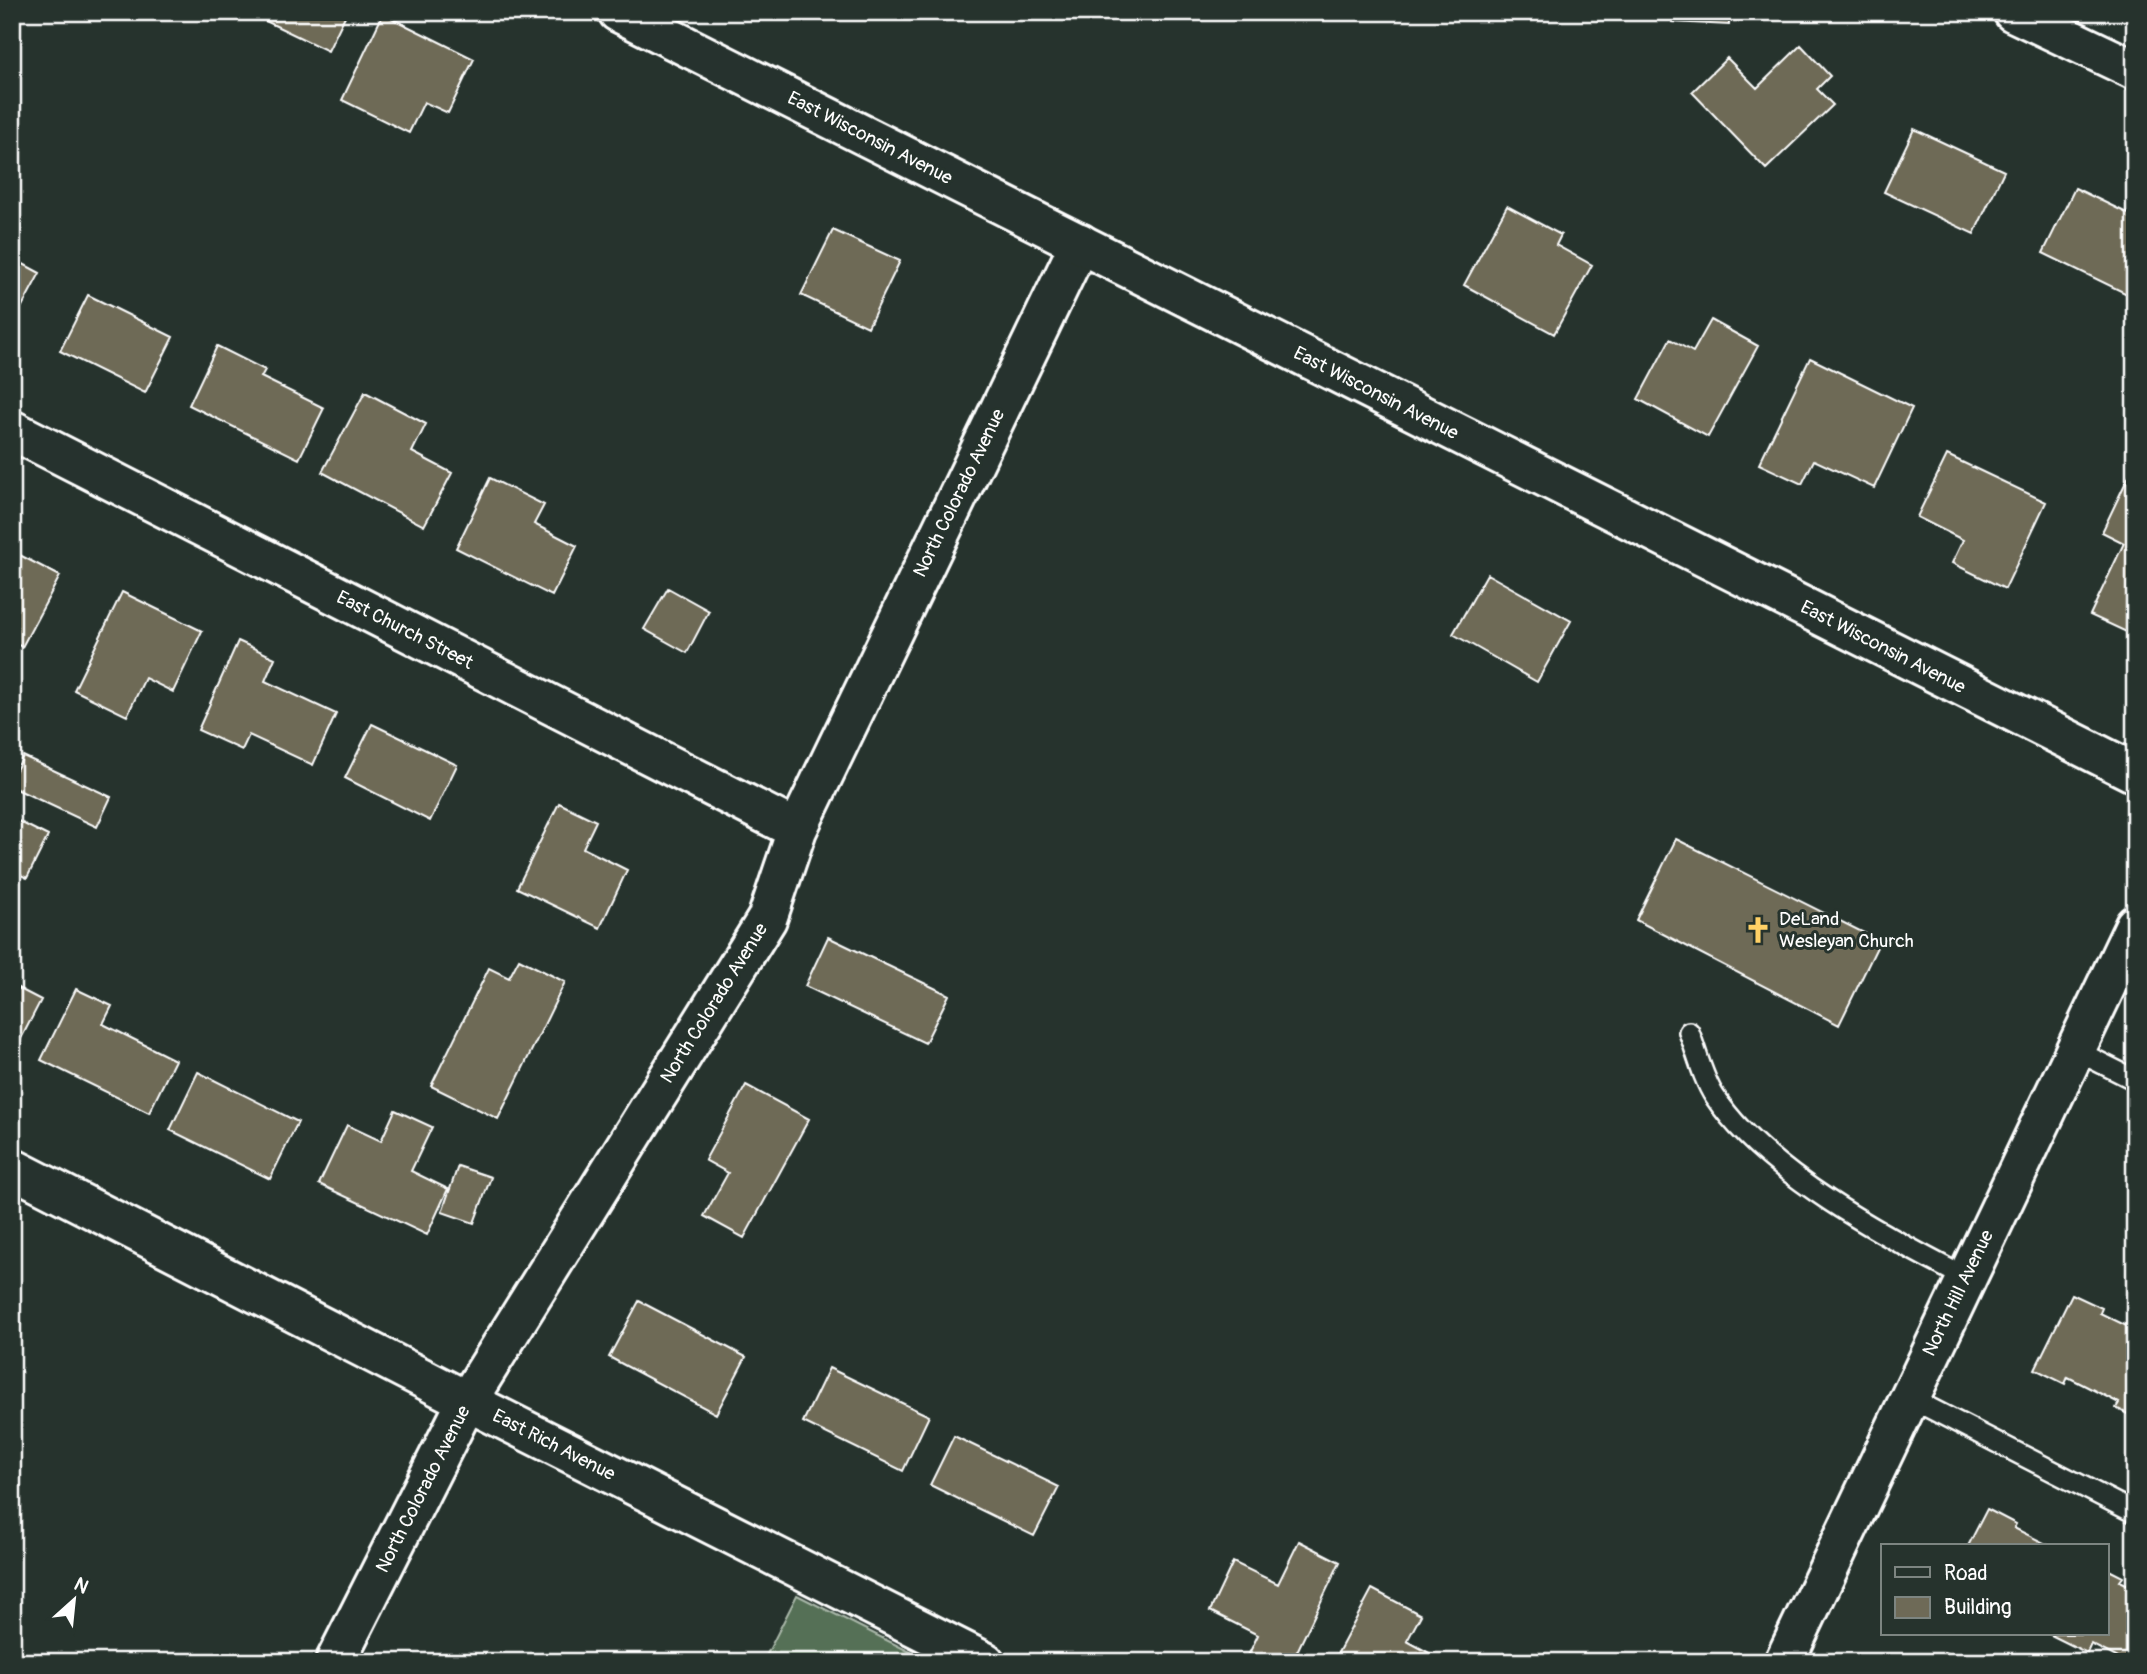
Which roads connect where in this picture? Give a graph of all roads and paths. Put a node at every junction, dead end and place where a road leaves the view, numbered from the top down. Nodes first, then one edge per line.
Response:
1 (618, 12) edge
2 (2013, 12) edge
3 (2135, 70) edge
4 (1080, 243) junction
5 (12, 430) edge
6 (2135, 773) edge
7 (797, 830) junction
8 (2135, 925) edge
9 (1689, 1032) dead end
10 (2075, 1050) junction
11 (2135, 1080) edge
12 (12, 1168) edge
13 (1966, 1278) junction
14 (1908, 1397) junction
15 (467, 1401) junction
16 (2135, 1513) edge
17 (335, 1662) edge
18 (985, 1662) edge
19 (1784, 1662) edge

1 - 4 street, East Wisconsin Avenue
2 - 3 street
4 - 6 street, East Wisconsin Avenue
4 - 7 street, North Colorado Avenue
5 - 7 street, East Church Street
7 - 15 street, North Colorado Avenue
8 - 10 street, North Hill Avenue
9 - 13 lane
10 - 11 lane
10 - 13 street, North Hill Avenue
12 - 15 street, East Rich Avenue
13 - 14 street, North Hill Avenue
14 - 16 lane
14 - 19 street, North Hill Avenue
15 - 17 street, North Colorado Avenue
15 - 18 street, East Rich Avenue

